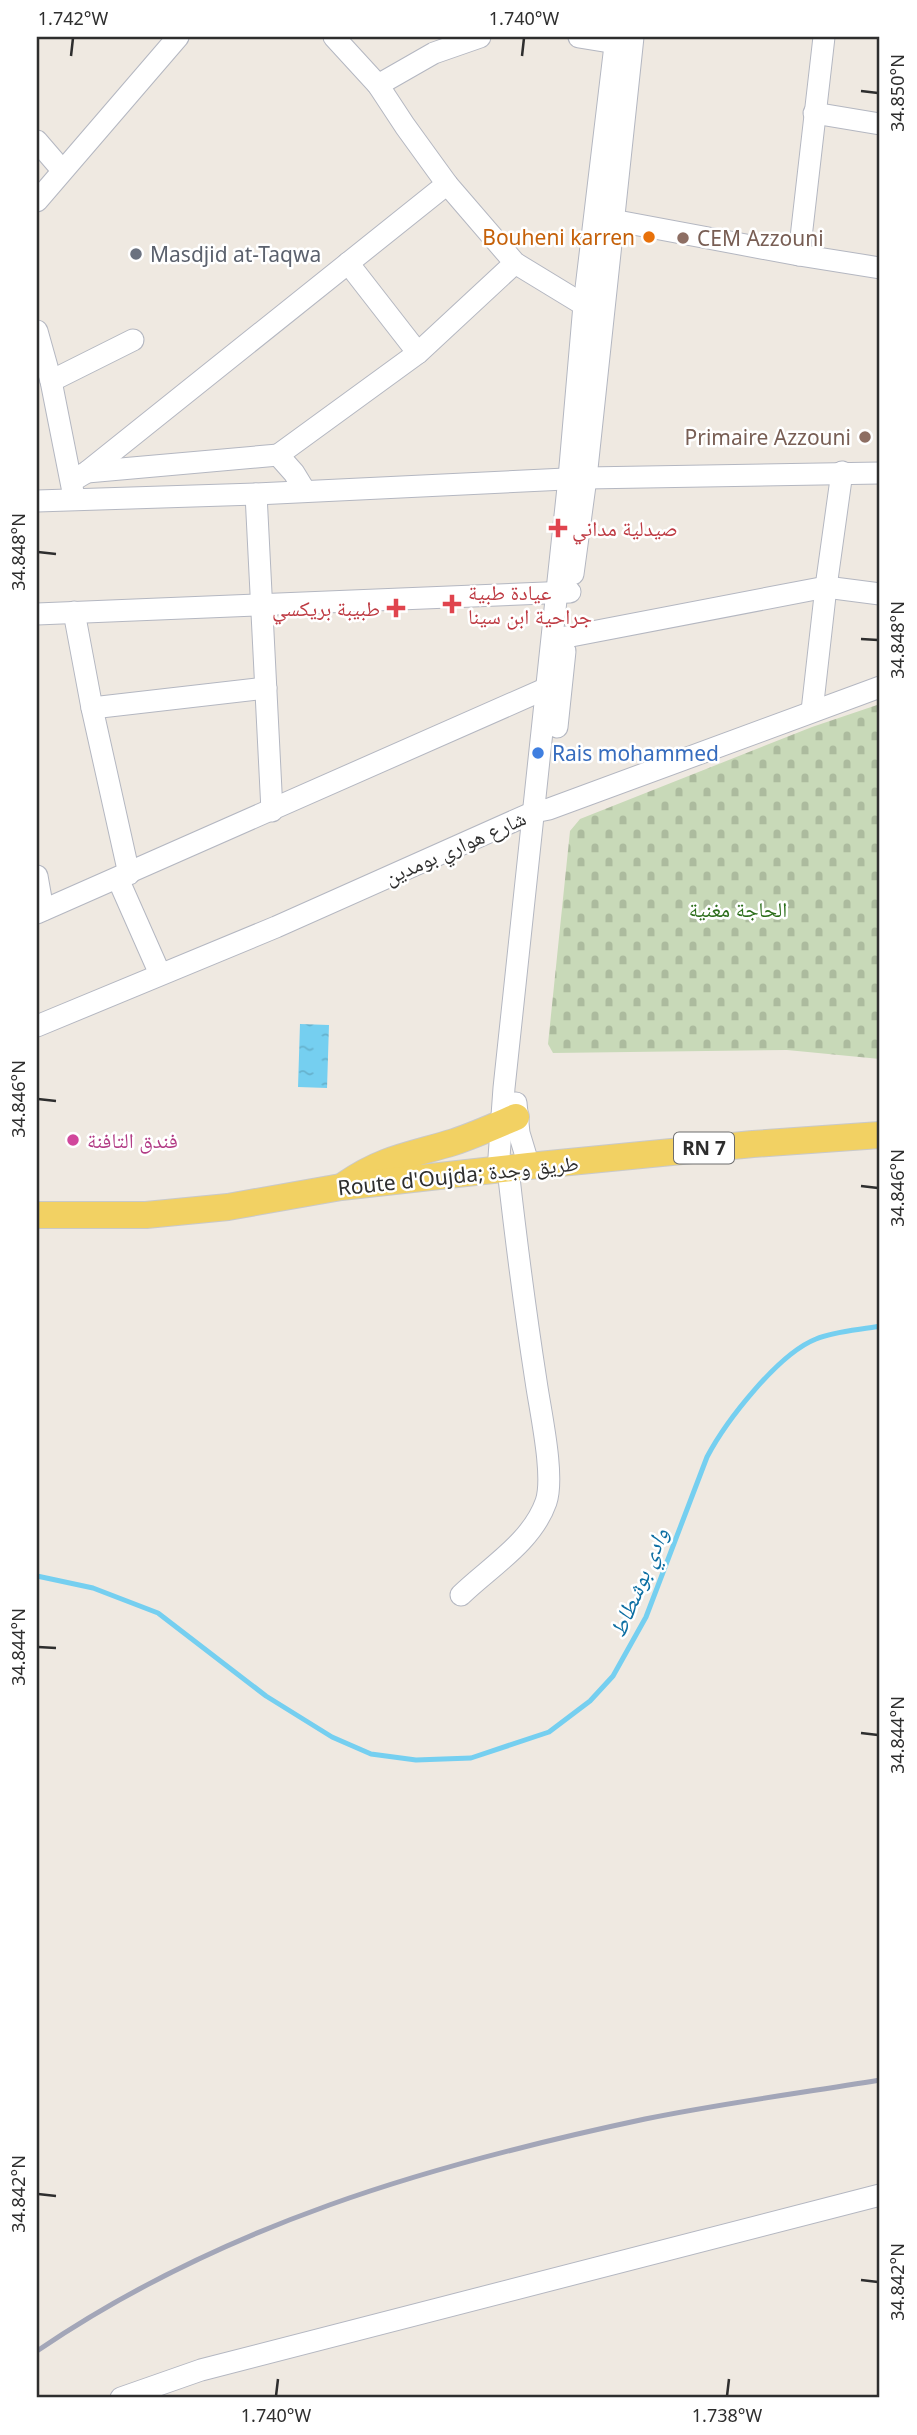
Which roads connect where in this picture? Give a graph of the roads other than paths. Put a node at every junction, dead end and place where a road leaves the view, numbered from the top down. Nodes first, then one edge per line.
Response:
1 (178, 37) edge
2 (334, 37) edge
3 (480, 37) edge
4 (579, 37) edge
5 (824, 37) edge
6 (624, 40) edge
7 (378, 85) junction
8 (814, 113) junction
9 (880, 124) edge
10 (37, 141) edge
11 (62, 170) junction
12 (447, 184) junction
13 (37, 201) edge
14 (612, 220) junction
15 (799, 255) junction
16 (348, 263) junction
17 (515, 263) junction
18 (880, 268) edge
19 (593, 306) junction
20 (37, 331) edge
21 (133, 340) dead end
22 (418, 353) junction
23 (51, 381) junction
24 (278, 455) junction
25 (842, 472) junction
26 (880, 473) edge
27 (578, 478) junction
28 (78, 484) junction
29 (305, 491) junction
30 (256, 494) junction
31 (37, 501) edge
32 (826, 587) junction
33 (564, 592) junction
34 (880, 594) edge
35 (263, 604) junction
36 (74, 612) junction
37 (37, 614) edge
38 (566, 636) junction
39 (880, 687) edge
40 (266, 688) junction
41 (547, 688) junction
42 (92, 708) junction
43 (812, 710) junction
44 (272, 811) junction
45 (541, 811) junction
46 (37, 876) edge
47 (124, 876) junction
48 (40, 912) edge
49 (160, 974) junction
50 (37, 1026) edge
51 (508, 1120) junction
52 (880, 1135) edge
53 (512, 1168) junction
54 (341, 1187) junction
55 (37, 1215) edge
56 (461, 1595) dead end
57 (880, 2195) edge
58 (121, 2398) edge

1 - 11 street
2 - 7 street
3 - 7 street
4 - 6 street
5 - 8 street
6 - 14 street
6 - 19 street
7 - 12 street
8 - 9 street
8 - 15 street
10 - 11 street
11 - 13 street
12 - 16 street
12 - 17 street
14 - 15 street
14 - 19 street
15 - 18 street
16 - 22 street
16 - 28 street
17 - 19 street
17 - 22 street
19 - 27 street
20 - 23 street
21 - 23 street
22 - 24 street
23 - 28 street
24 - 28 street
24 - 29 street
25 - 26 street
25 - 27 street
25 - 32 street
27 - 29 street
27 - 33 street
28 - 30 street
28 - 31 street
29 - 30 street
30 - 35 street
32 - 34 street
32 - 38 street
32 - 43 street
33 - 35 street
33 - 38 street
33 - 41 street
35 - 36 street
35 - 40 street
36 - 37 street
36 - 42 street
38 - 45 street
39 - 43 street, شارع هواري بومدين
40 - 42 street
40 - 44 street
41 - 44 street
41 - 45 street
42 - 47 street
43 - 45 street, شارع هواري بومدين
44 - 47 street
45 - 49 street, شارع هواري بومدين
45 - 51 street
46 - 48 street
47 - 48 street
47 - 49 street
49 - 50 street, شارع هواري بومدين
51 - 53 street
51 - 53 street
51 - 54 main road
52 - 53 main road, Route d'Oujda; طريق وجدة / RN 7
53 - 54 main road, Route d'Oujda; طريق وجدة / RN 7
53 - 56 street
54 - 55 main road, Route d'Oujda; طريق وجدة / RN 7
57 - 58 street

